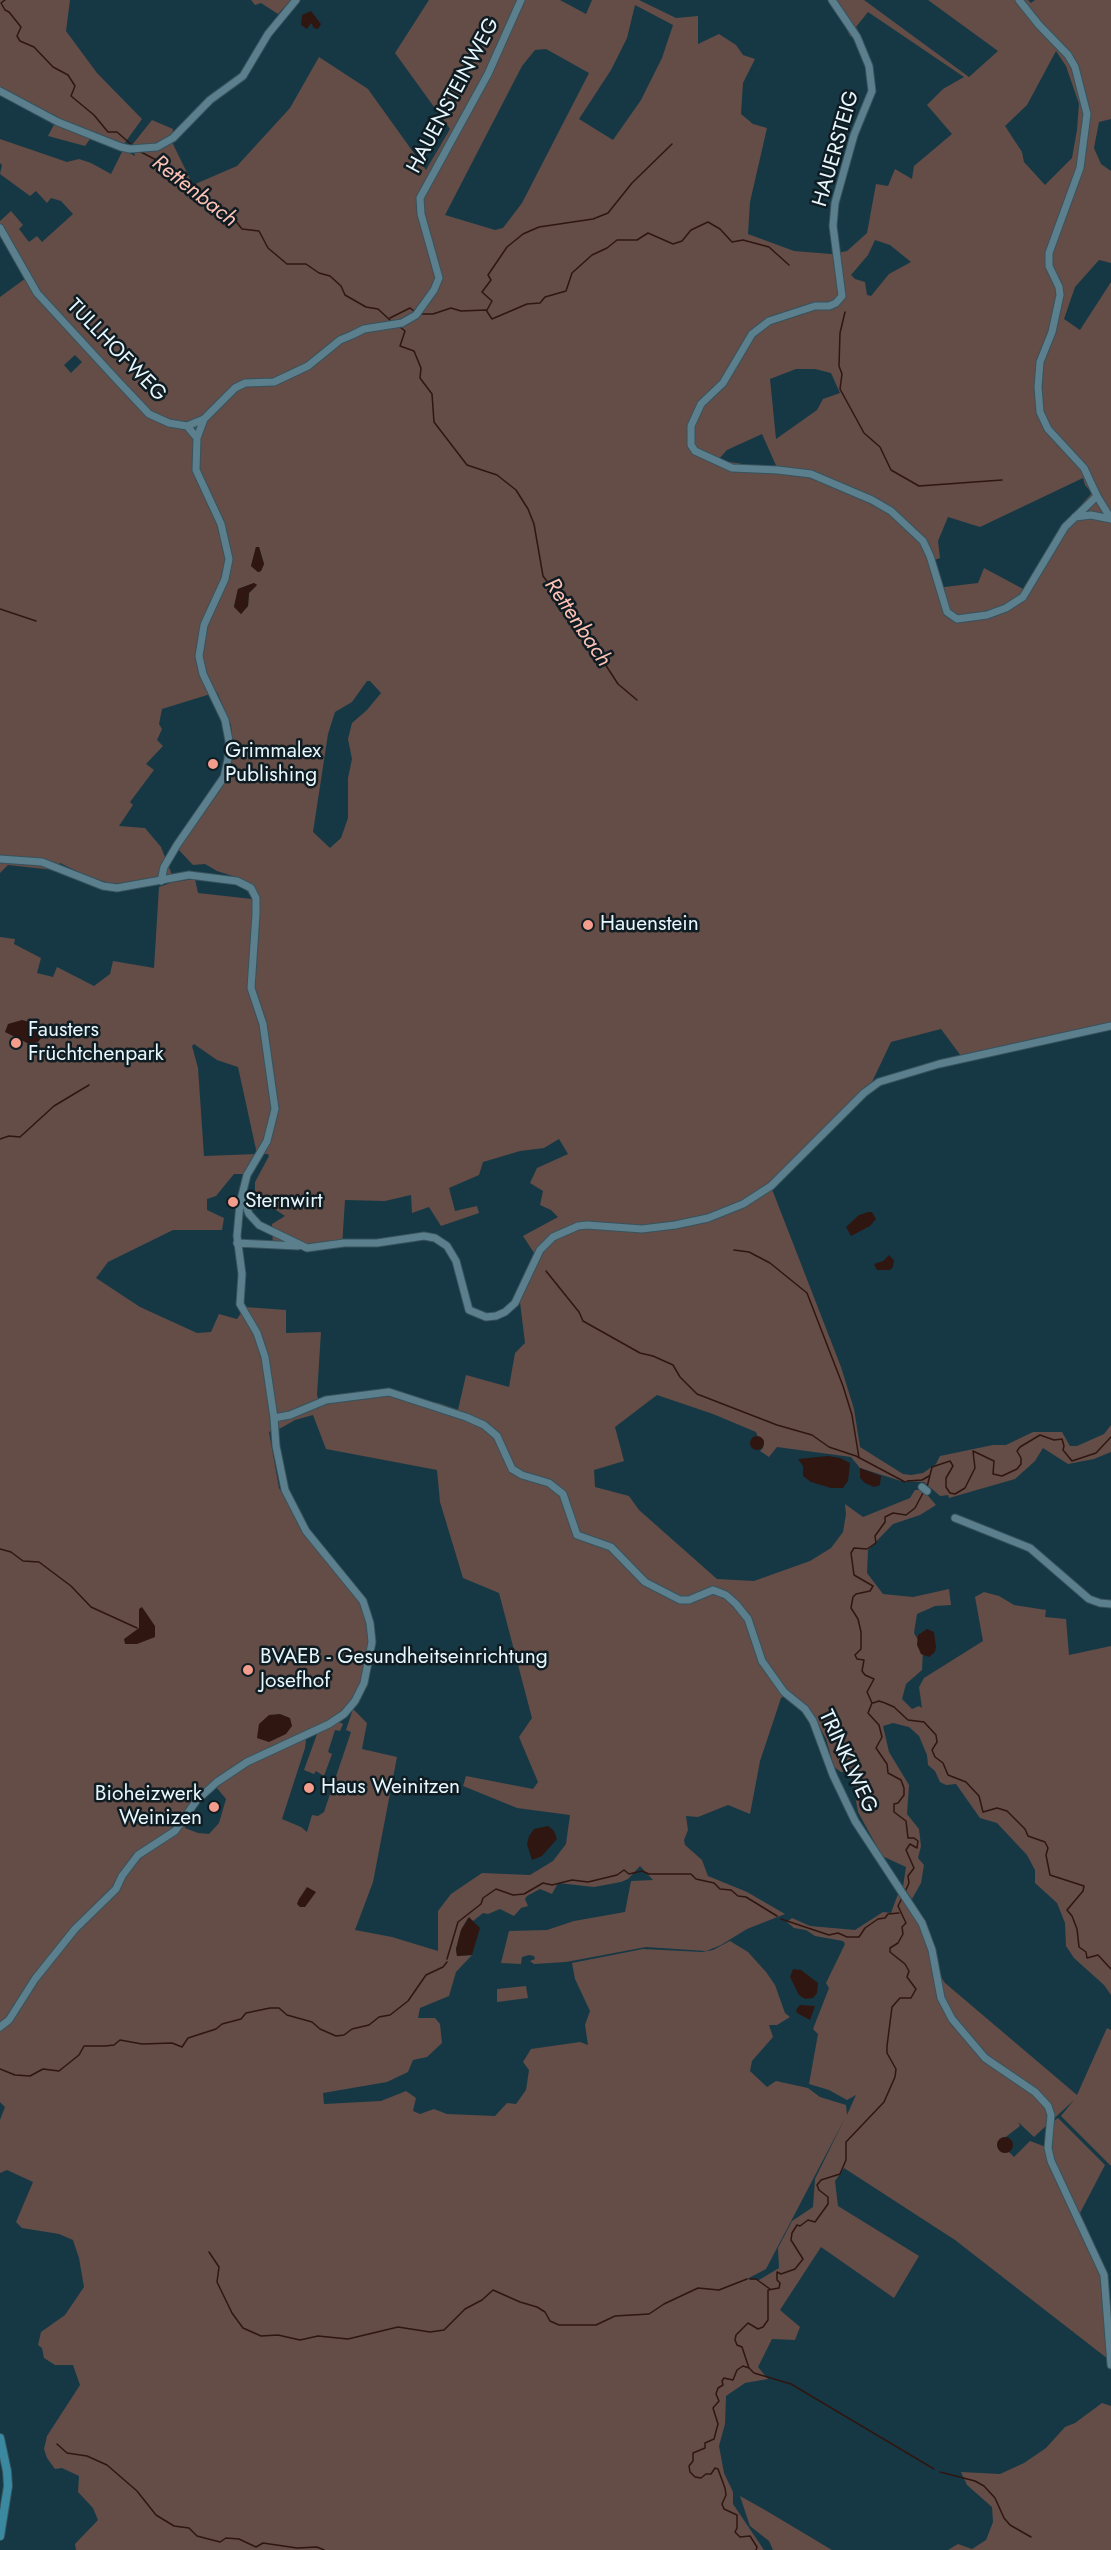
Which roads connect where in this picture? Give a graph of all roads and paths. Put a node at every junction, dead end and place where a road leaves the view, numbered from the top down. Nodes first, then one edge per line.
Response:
1 (296, 0) edge
2 (521, 0) edge
3 (832, 0) edge
4 (1019, 0) edge
5 (0, 91) edge
6 (0, 228) edge
7 (204, 419) junction
8 (187, 426) junction
9 (197, 438) junction
10 (1096, 496) junction
11 (1074, 518) junction
12 (1111, 519) edge
13 (0, 859) edge
14 (161, 881) junction
15 (1111, 1026) edge
16 (242, 1195) junction
17 (237, 1243) junction
18 (300, 1245) junction
19 (274, 1418) junction
20 (955, 1518) dead end
21 (1111, 1604) edge
22 (0, 2027) edge
23 (1111, 2365) edge
24 (0, 2438) edge
25 (0, 2536) edge

1 - 5 street
2 - 7 street, HAUENSTEINWEG
3 - 11 street, HAUERSTEIG
4 - 10 street
6 - 8 street, TULLHOFWEG
7 - 8 street, HAUENSTEINWEG
7 - 9 street, HAUENSTEINWEG
8 - 9 street
9 - 14 street
10 - 11 street, HAUERSTEIG
10 - 12 street
11 - 12 street
13 - 14 street
14 - 16 street
15 - 18 street
16 - 17 street
16 - 18 street
17 - 18 street
17 - 19 street
19 - 22 street
19 - 23 street, TRINKLWEG
20 - 21 street
24 - 25 main road

